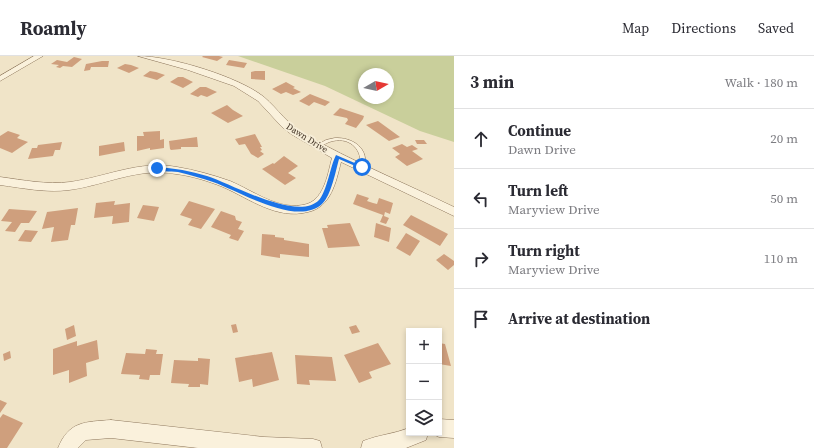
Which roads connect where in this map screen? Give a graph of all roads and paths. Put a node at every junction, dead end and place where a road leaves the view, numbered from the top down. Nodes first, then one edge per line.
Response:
1 (39, 56) edge
2 (142, 56) edge
3 (0, 80) edge
4 (0, 86) edge
5 (317, 146) junction
6 (338, 156) junction
7 (362, 167) junction
8 (0, 181) edge
9 (454, 212) edge
10 (442, 428) edge
11 (454, 429) edge
12 (412, 436) edge
13 (184, 444) edge
14 (67, 448) edge
15 (312, 448) edge
16 (370, 448) edge

1 - 3 street
2 - 5 street, Dawn Drive
3 - 4 street
5 - 6 street, Dawn Drive
5 - 7 lane
6 - 7 street, Dawn Drive
6 - 8 street
7 - 9 street, Dawn Drive
10 - 11 street
12 - 16 street
13 - 14 street
13 - 15 street

